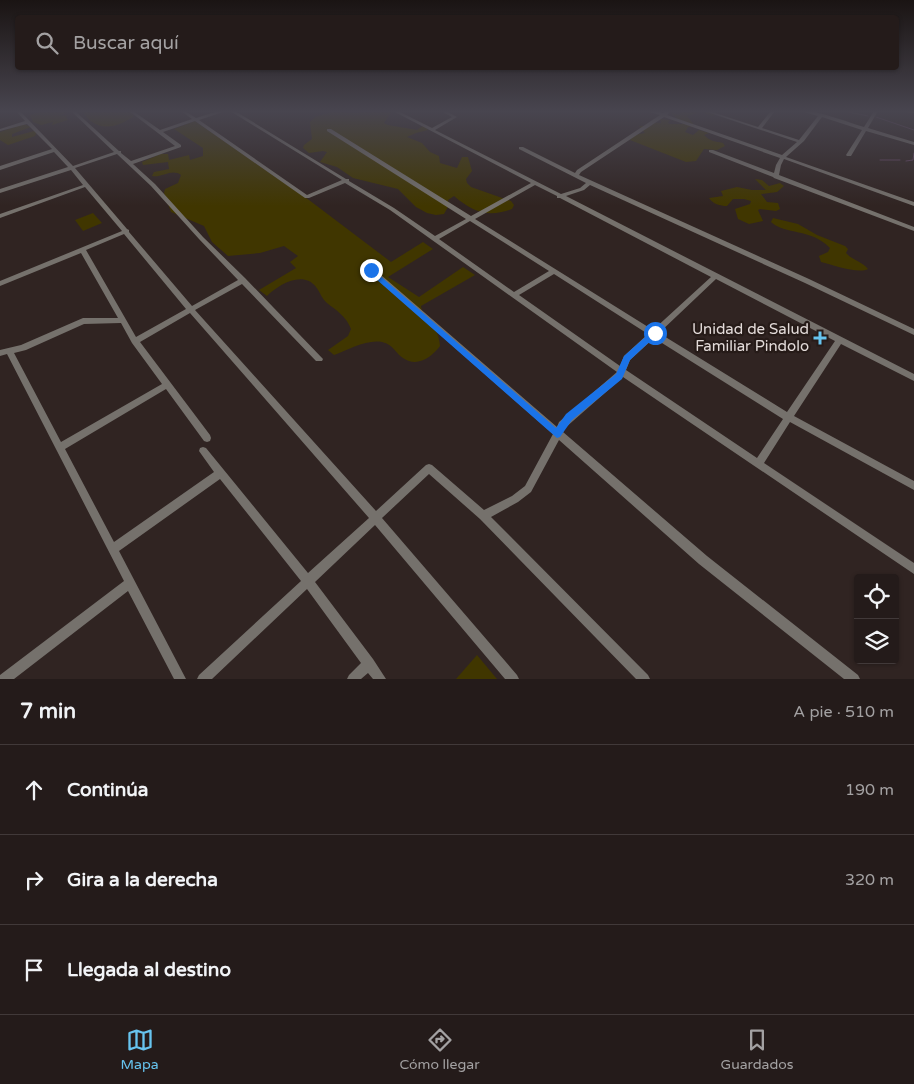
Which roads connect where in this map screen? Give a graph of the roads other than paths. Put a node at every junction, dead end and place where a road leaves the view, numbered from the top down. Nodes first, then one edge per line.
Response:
1 (48, 143) edge
2 (109, 143) edge
3 (175, 143) edge
4 (230, 143) edge
5 (285, 143) edge
6 (350, 143) edge
7 (458, 143) edge
8 (625, 143) edge
9 (744, 143) edge
10 (799, 143) edge
11 (856, 143) edge
12 (521, 148) dead end
13 (55, 150) junction
14 (711, 151) dead end
15 (119, 152) junction
16 (849, 155) dead end
17 (781, 156) junction
18 (130, 163) junction
19 (0, 168) edge
20 (72, 168) junction
21 (577, 175) junction
22 (776, 177) junction
23 (347, 180) junction
24 (590, 183) junction
25 (534, 184) junction
26 (87, 185) junction
27 (0, 190) edge
28 (560, 197) junction
29 (914, 204) edge
30 (0, 216) edge
31 (472, 218) junction
32 (914, 229) edge
33 (127, 231) junction
34 (436, 238) junction
35 (82, 250) junction
36 (371, 270) dead end
37 (555, 270) junction
38 (715, 277) junction
39 (243, 280) junction
40 (0, 284) edge
41 (516, 294) junction
42 (191, 310) junction
43 (123, 320) junction
44 (914, 332) edge
45 (655, 333) junction
46 (135, 341) junction
47 (839, 341) junction
48 (5, 353) edge
49 (319, 359) dead end
50 (621, 371) junction
51 (914, 378) edge
52 (167, 385) junction
53 (788, 417) junction
54 (557, 434) junction
55 (207, 438) dead end
56 (60, 447) junction
57 (203, 451) dead end
58 (758, 464) junction
59 (221, 474) junction
60 (914, 486) edge
61 (483, 516) junction
62 (376, 519) junction
63 (112, 549) junction
64 (914, 569) edge
65 (307, 580) junction
66 (130, 583) junction
67 (369, 663) junction
68 (4, 679) edge
69 (180, 679) edge
70 (203, 679) edge
71 (353, 679) edge
72 (380, 679) edge
73 (512, 679) edge
74 (644, 679) edge
75 (854, 679) edge

1 - 13 street
2 - 15 street
3 - 18 street
4 - 23 street
5 - 23 street
6 - 31 street
7 - 25 street
8 - 21 street
9 - 17 street
10 - 17 street
11 - 16 street
12 - 21 street
13 - 19 street
13 - 20 street
14 - 22 street
15 - 18 street
15 - 20 street
17 - 22 street
17 - 29 street
18 - 39 street
20 - 26 street
20 - 27 street
21 - 24 street
22 - 32 street
23 - 34 street
24 - 28 street
24 - 44 street
25 - 28 street
25 - 31 street
26 - 30 street
26 - 33 street
28 - 38 street
31 - 34 street
31 - 37 street
33 - 35 street
33 - 42 street
34 - 41 street
35 - 40 street
35 - 43 street
36 - 54 street
37 - 41 street
37 - 45 street
38 - 45 street
38 - 47 street
39 - 42 street
39 - 49 street
41 - 50 street
42 - 46 street
42 - 62 street
43 - 46 street
43 - 48 street
45 - 50 street
45 - 53 street
46 - 52 street
47 - 51 street
47 - 53 street
48 - 56 street
50 - 54 street
50 - 58 street
52 - 55 street
52 - 56 street
53 - 58 street
53 - 60 street
54 - 61 street
54 - 75 street
56 - 63 street
57 - 59 street
58 - 64 street
59 - 63 street
59 - 65 street
61 - 62 street
61 - 74 street
62 - 65 street
62 - 73 street
63 - 66 street
65 - 67 street
65 - 70 street
66 - 68 street
66 - 69 street
67 - 71 street
67 - 72 street

